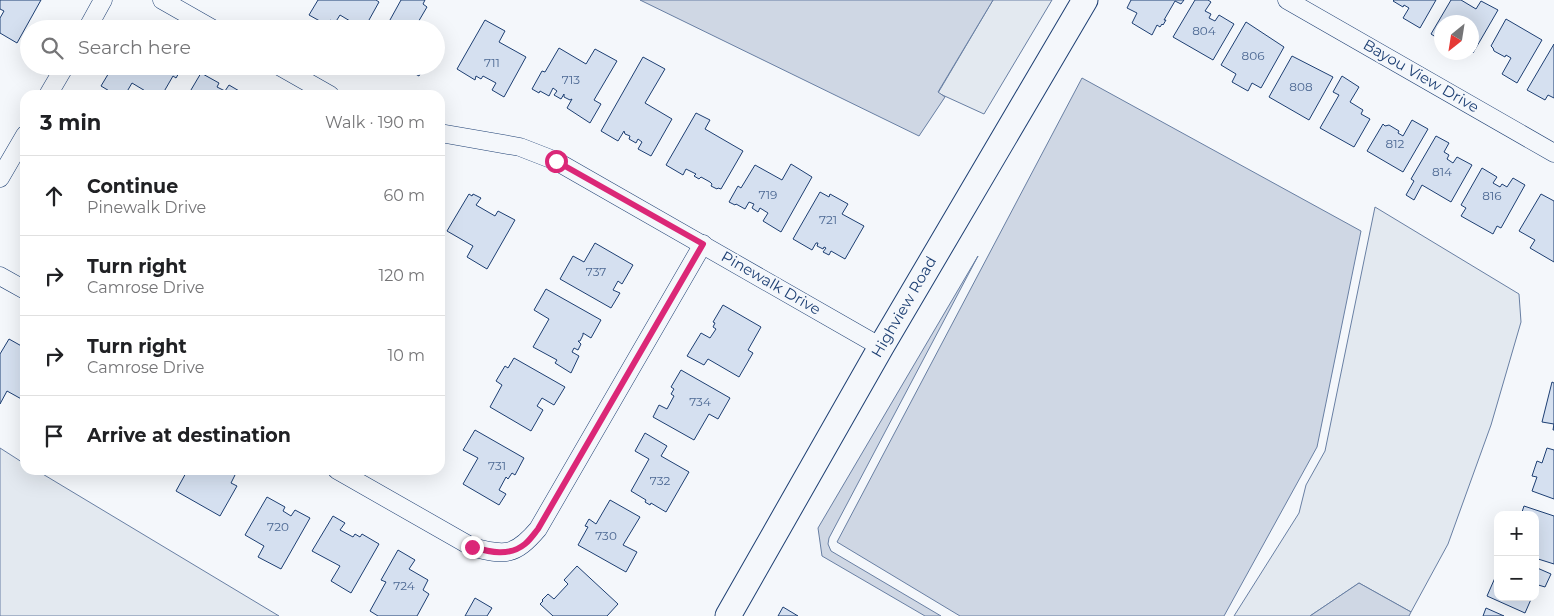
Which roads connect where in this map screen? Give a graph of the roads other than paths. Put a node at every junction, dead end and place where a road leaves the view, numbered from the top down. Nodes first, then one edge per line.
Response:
1 (103, 0) edge
2 (162, 0) edge
3 (1084, 0) edge
4 (1287, 0) edge
5 (92, 20) edge
6 (197, 20) edge
7 (60, 75) edge
8 (295, 75) edge
9 (51, 90) edge
10 (321, 90) edge
11 (445, 133) edge
12 (20, 144) edge
13 (1554, 153) edge
14 (0, 178) edge
15 (703, 244) junction
16 (0, 276) edge
17 (20, 287) edge
18 (881, 347) junction
19 (347, 475) edge
20 (728, 616) edge

1 - 5 street
2 - 6 street
3 - 18 street, Highview Road
4 - 13 street, Bayou View Drive
7 - 9 street
8 - 10 street
11 - 15 street, Pinewalk Drive
12 - 14 street
15 - 18 street, Pinewalk Drive
15 - 19 street
16 - 17 street
18 - 20 street, Highview Road

